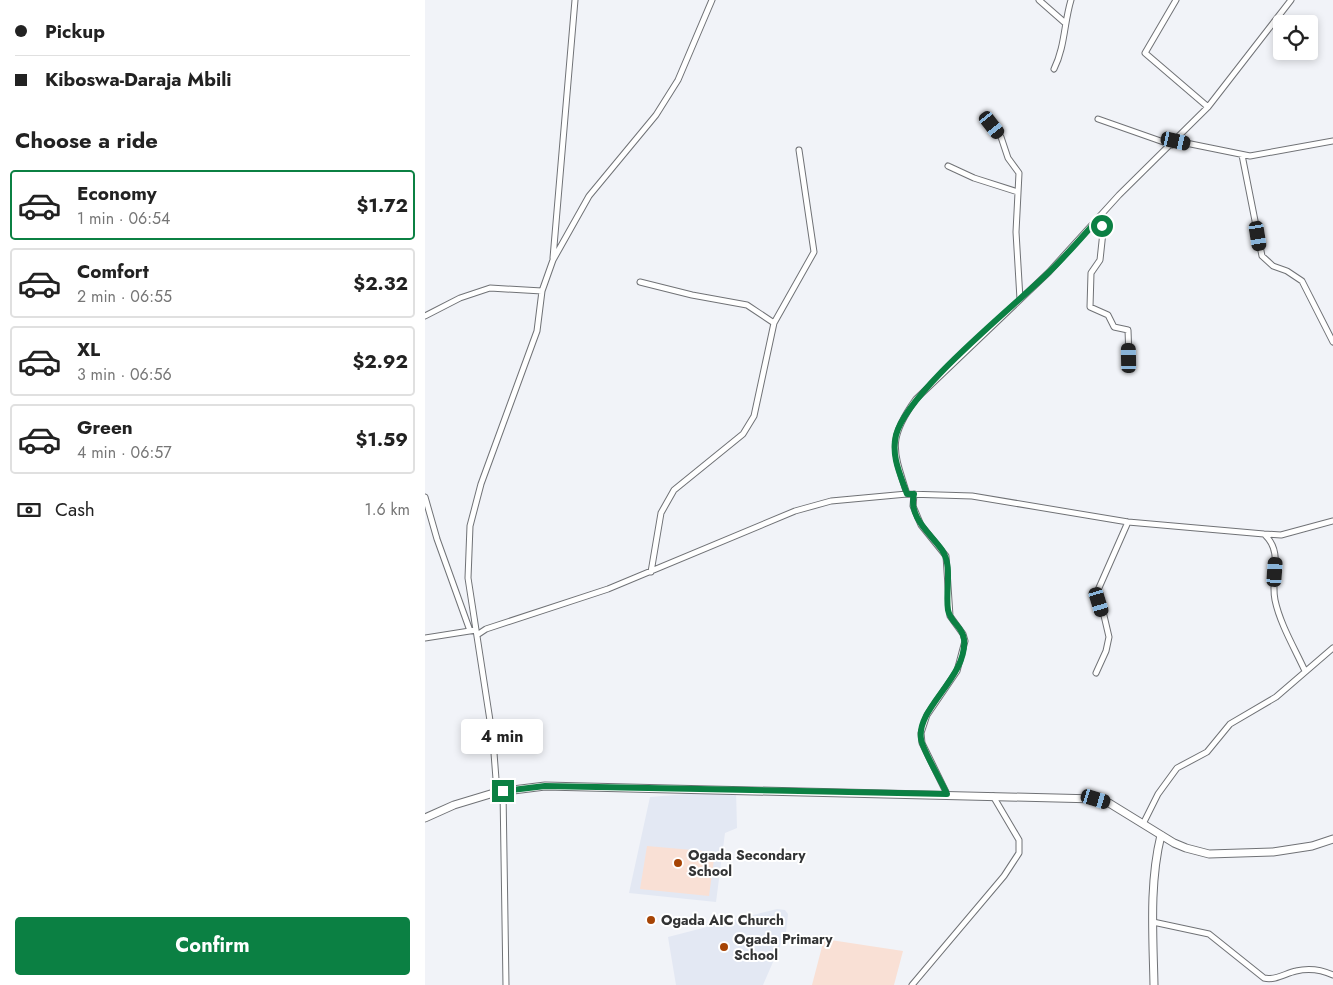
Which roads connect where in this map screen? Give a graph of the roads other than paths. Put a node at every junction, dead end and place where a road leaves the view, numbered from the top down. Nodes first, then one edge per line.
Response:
1 (575, 0) edge
2 (712, 0) edge
3 (1039, 0) edge
4 (1071, 0) edge
5 (1176, 0) edge
6 (1291, 0) edge
7 (1064, 22) junction
8 (1055, 69) dead end
9 (1209, 107) junction
10 (1098, 119) dead end
11 (992, 125) dead end
12 (1333, 141) edge
13 (1174, 143) junction
14 (799, 150) dead end
15 (1241, 155) junction
16 (947, 166) dead end
17 (1018, 192) junction
18 (1099, 218) junction
19 (553, 260) junction
20 (639, 282) dead end
21 (542, 291) junction
22 (1021, 299) junction
23 (425, 316) edge
24 (774, 323) junction
25 (1333, 342) edge
26 (1129, 358) dead end
27 (907, 494) junction
28 (914, 494) junction
29 (425, 497) edge
30 (1128, 522) junction
31 (1333, 522) edge
32 (1264, 534) junction
33 (651, 572) junction
34 (469, 628) dead end
35 (477, 633) junction
36 (425, 638) edge
37 (1333, 648) edge
38 (1305, 671) junction
39 (1095, 673) dead end
40 (500, 792) junction
41 (947, 794) junction
42 (993, 796) junction
43 (425, 818) edge
44 (1144, 822) junction
45 (1161, 835) junction
46 (1333, 839) edge
47 (1153, 922) junction
48 (1333, 975) edge
49 (506, 985) edge
50 (912, 985) edge
51 (1153, 985) edge

1 - 19 street
2 - 19 street
3 - 7 street
4 - 7 street
5 - 9 street
6 - 9 street
7 - 8 street
9 - 13 street
10 - 13 street
11 - 17 street
12 - 15 street
13 - 15 street
13 - 18 street
14 - 24 street
15 - 25 street
16 - 17 street
17 - 22 street
18 - 22 street
18 - 26 street
19 - 21 street
20 - 24 street
21 - 23 street
21 - 35 street
22 - 27 street
24 - 33 street
27 - 28 street
27 - 33 street
28 - 30 street
28 - 41 street
29 - 34 street
30 - 32 street
30 - 39 street
31 - 32 street
32 - 38 street
33 - 35 street
35 - 36 street
35 - 40 street
37 - 38 street
38 - 44 street
40 - 41 main road
40 - 43 main road
40 - 49 street
41 - 42 main road
42 - 44 main road
42 - 50 street
44 - 45 main road
45 - 46 main road
45 - 47 main road
47 - 48 street
47 - 51 main road

